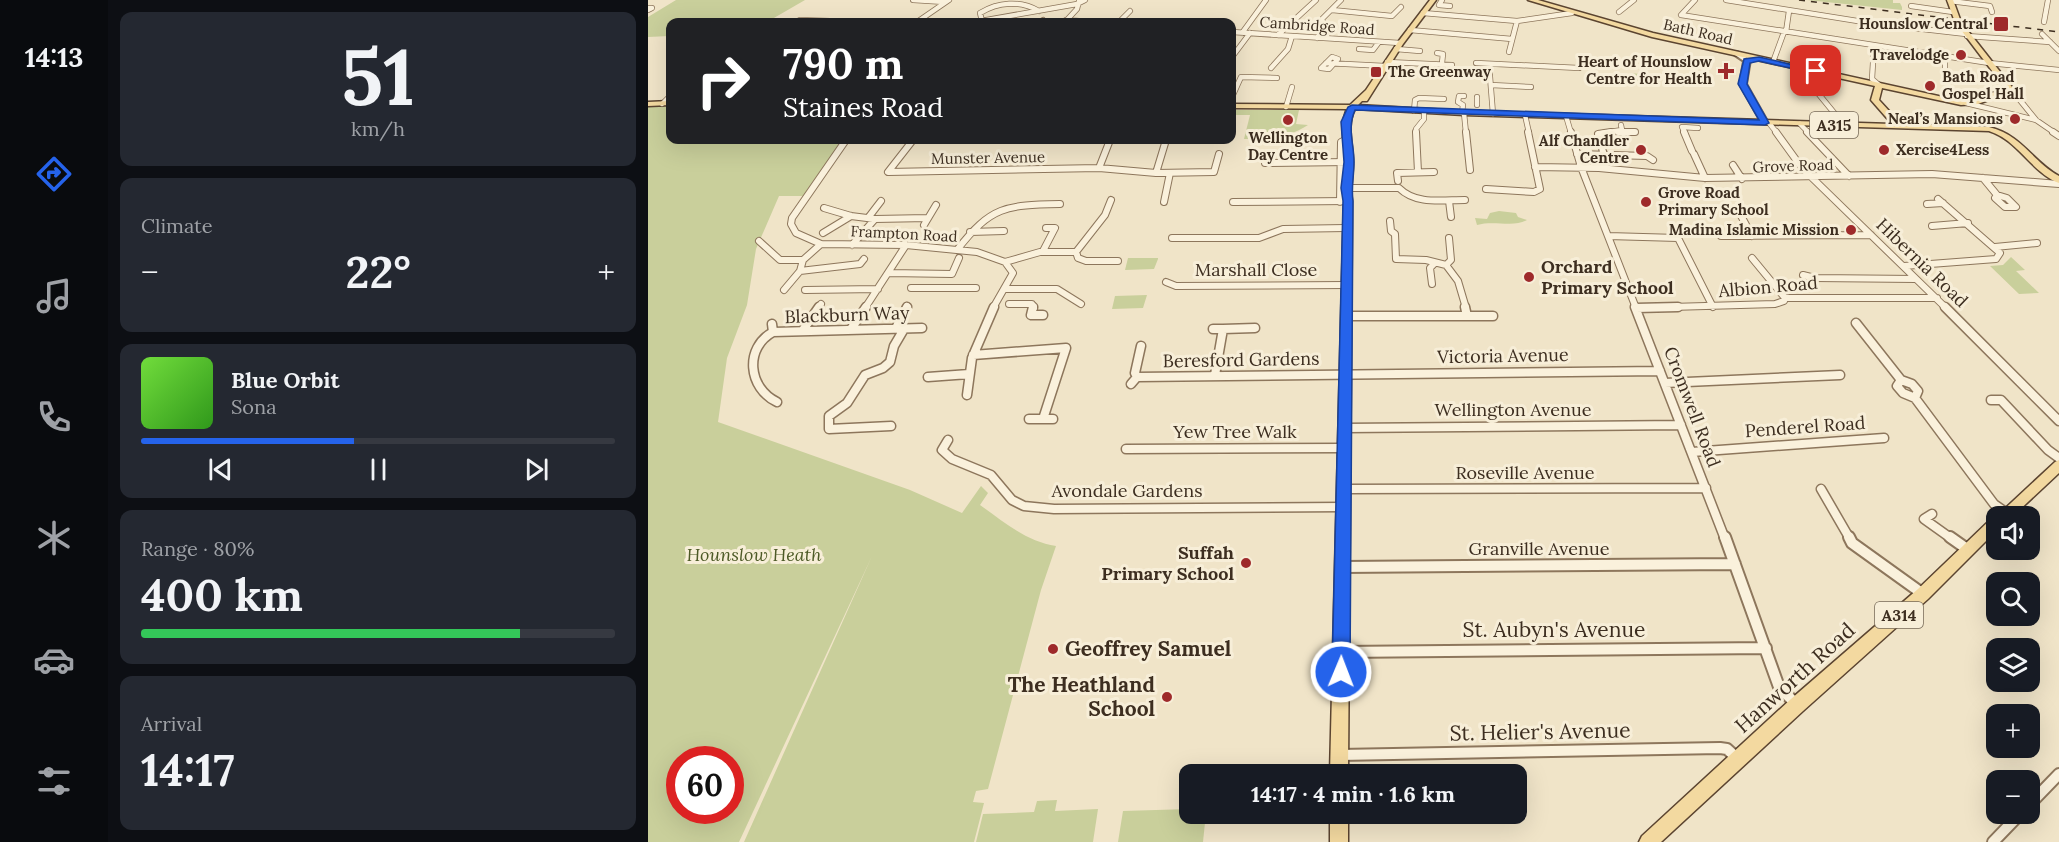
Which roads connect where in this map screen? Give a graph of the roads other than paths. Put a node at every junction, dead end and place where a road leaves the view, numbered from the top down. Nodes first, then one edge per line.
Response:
1 (913, 0) edge
2 (1085, 0) edge
3 (1266, 0) edge
4 (1316, 0) edge
5 (1341, 0) edge
6 (1433, 0) edge
7 (1443, 0) edge
8 (1531, 0) edge
9 (1631, 0) edge
10 (1695, 0) edge
11 (1726, 0) edge
12 (2048, 0) edge
13 (947, 1) edge
14 (1950, 1) edge
15 (1078, 2) edge
16 (1450, 6) dead end
17 (1911, 6) dead end
18 (1358, 7) dead end
19 (1401, 7) dead end
20 (1332, 10) junction
21 (1039, 11) junction
22 (1130, 11) dead end
23 (1789, 11) junction
24 (1354, 12) junction
25 (1619, 12) dead end
26 (1953, 12) junction
27 (1992, 12) dead end
28 (1423, 13) junction
29 (1572, 13) junction
30 (1020, 14) junction
31 (1008, 17) joint
32 (923, 18) edge
33 (981, 18) edge
34 (1002, 18) edge
35 (1018, 18) edge
36 (1069, 18) edge
37 (1123, 18) edge
38 (1517, 21) junction
39 (2044, 22) dead end
40 (1410, 30) junction
41 (1236, 32) edge
42 (1785, 32) junction
43 (1242, 33) junction
44 (1250, 33) junction
45 (2042, 34) dead end
46 (1278, 35) junction
47 (1966, 35) junction
48 (1292, 36) junction
49 (1317, 38) junction
50 (1512, 39) junction
51 (1379, 42) junction
52 (2050, 42) junction
53 (1398, 46) junction
54 (1874, 46) junction
55 (1359, 49) dead end
56 (2058, 49) edge
57 (1420, 51) dead end
58 (1236, 52) edge
59 (1437, 53) dead end
60 (1737, 54) junction
61 (1945, 57) junction
62 (1759, 59) junction
63 (1747, 61) junction
64 (1773, 62) junction
65 (1326, 63) dead end
66 (1442, 63) junction
67 (1476, 63) dead end
68 (1989, 63) junction
69 (1386, 64) junction
70 (1489, 64) junction
71 (1508, 65) junction
72 (1271, 68) dead end
73 (1580, 68) dead end
74 (2059, 70) edge
75 (1448, 74) dead end
76 (1948, 75) dead end
77 (1277, 78) dead end
78 (1491, 85) junction
79 (1879, 85) junction
80 (1292, 87) dead end
81 (1531, 87) dead end
82 (1236, 88) edge
83 (2007, 90) junction
84 (1817, 92) dead end
85 (1464, 96) dead end
86 (1477, 97) dead end
87 (1444, 99) dead end
88 (666, 100) edge
89 (1966, 103) junction
90 (648, 104) edge
91 (662, 104) junction
92 (666, 104) edge
93 (1236, 106) edge
94 (1356, 106) junction
95 (1286, 107) junction
96 (1299, 107) junction
97 (1477, 109) junction
98 (1332, 110) junction
99 (1408, 111) junction
100 (1424, 111) junction
101 (1463, 113) junction
102 (1493, 114) junction
103 (1525, 115) junction
104 (1566, 116) junction
105 (2036, 120) junction
106 (1767, 123) junction
107 (1800, 124) junction
108 (1346, 125) junction
109 (1621, 125) dead end
110 (1844, 125) junction
111 (1899, 126) junction
112 (1698, 128) dead end
113 (1617, 132) junction
114 (1635, 132) dead end
115 (2059, 136) edge
116 (843, 144) edge
117 (910, 144) edge
118 (1108, 144) edge
119 (1165, 144) edge
120 (1219, 154) dead end
121 (1577, 154) junction
122 (1604, 154) junction
123 (1653, 160) dead end
124 (1345, 162) junction
125 (1265, 163) dead end
126 (1733, 165) dead end
127 (1536, 167) junction
128 (1581, 167) junction
129 (1098, 168) junction
130 (1470, 170) dead end
131 (888, 172) junction
132 (1418, 172) junction
133 (1434, 172) dead end
134 (1156, 173) junction
135 (1170, 173) junction
136 (881, 175) dead end
137 (1849, 176) junction
138 (1813, 177) junction
139 (1705, 178) junction
140 (1983, 178) junction
141 (1742, 179) junction
142 (1398, 181) dead end
143 (2058, 181) edge
144 (1346, 188) junction
145 (1486, 189) dead end
146 (1997, 195) dead end
147 (1111, 200) dead end
148 (1465, 200) dead end
149 (881, 201) dead end
150 (1164, 201) dead end
151 (1344, 201) junction
152 (1449, 201) junction
153 (1233, 202) dead end
154 (1927, 204) dead end
155 (836, 205) dead end
156 (936, 205) dead end
157 (1049, 211) dead end
158 (1739, 212) dead end
159 (851, 216) junction
160 (1451, 217) dead end
161 (871, 218) junction
162 (928, 218) junction
163 (1390, 221) dead end
164 (1968, 223) junction
165 (924, 225) dead end
166 (1932, 226) dead end
167 (1046, 228) dead end
168 (1346, 228) junction
169 (1001, 229) dead end
170 (970, 232) junction
171 (823, 233) dead end
172 (1871, 235) junction
173 (1608, 236) junction
174 (1721, 236) dead end
175 (1752, 236) junction
176 (1172, 238) dead end
177 (1449, 238) dead end
178 (2019, 238) dead end
179 (759, 241) dead end
180 (2037, 243) dead end
181 (821, 244) junction
182 (2026, 244) junction
183 (852, 245) junction
184 (906, 245) junction
185 (1995, 247) junction
186 (957, 250) junction
187 (1043, 251) junction
188 (1076, 252) junction
189 (959, 258) dead end
190 (1752, 258) dead end
191 (864, 259) dead end
192 (803, 260) junction
193 (1118, 261) dead end
194 (1005, 262) junction
195 (1435, 263) junction
196 (1446, 265) junction
197 (1904, 266) junction
198 (800, 271) junction
199 (889, 273) junction
200 (947, 273) junction
201 (1803, 275) dead end
202 (1916, 279) junction
203 (1166, 282) dead end
204 (1346, 285) junction
205 (1432, 285) dead end
206 (911, 288) dead end
207 (938, 288) junction
208 (976, 288) dead end
209 (878, 289) junction
210 (1035, 289) junction
211 (805, 290) dead end
212 (1004, 290) junction
213 (784, 291) dead end
214 (1084, 296) dead end
215 (1785, 298) junction
216 (1937, 298) junction
217 (821, 304) dead end
218 (1010, 304) dead end
219 (1028, 304) junction
220 (907, 306) dead end
221 (1713, 307) junction
222 (1636, 308) junction
223 (1043, 315) dead end
224 (1346, 316) junction
225 (1467, 316) junction
226 (1493, 316) dead end
227 (1856, 323) dead end
228 (900, 328) junction
229 (922, 328) dead end
230 (1255, 328) dead end
231 (852, 329) junction
232 (1213, 329) dead end
233 (1223, 329) junction
234 (803, 330) junction
235 (1141, 346) dead end
236 (973, 354) junction
237 (969, 371) junction
238 (1660, 371) junction
239 (1345, 373) junction
240 (1215, 375) junction
241 (1840, 375) dead end
242 (928, 377) dead end
243 (1665, 383) junction
244 (968, 395) dead end
245 (1991, 400) dead end
246 (777, 402) dead end
247 (1043, 419) junction
248 (1053, 419) dead end
249 (1029, 420) dead end
250 (2059, 421) edge
251 (1681, 425) junction
252 (891, 426) dead end
253 (1345, 428) junction
254 (1884, 438) dead end
255 (948, 440) dead end
256 (1344, 448) junction
257 (1126, 449) dead end
258 (1692, 452) junction
259 (2059, 458) edge
260 (2059, 465) edge
261 (1706, 488) junction
262 (1344, 489) junction
263 (1821, 489) dead end
264 (1995, 506) edge
265 (2015, 506) edge
266 (1344, 507) junction
267 (1932, 514) dead end
268 (1986, 532) edge
269 (1967, 549) junction
270 (1735, 564) junction
271 (1342, 567) junction
272 (1923, 594) junction
273 (1766, 648) junction
274 (1341, 651) junction
275 (1797, 705) junction
276 (1340, 755) junction
277 (1738, 759) junction
278 (1340, 764) edge
279 (2059, 774) edge
280 (2040, 794) edge
281 (1339, 824) edge
282 (2010, 824) edge
283 (1339, 842) edge
284 (1648, 842) edge
285 (1993, 842) edge

1 - 13 street
2 - 15 street
3 - 43 street
4 - 46 street
5 - 20 street
6 - 28 main road
7 - 16 street
8 - 29 main road, Bath Road
9 - 25 street
10 - 42 street
11 - 23 street
12 - 39 street
13 - 32 street
14 - 26 main road
14 - 27 street
15 - 21 street
15 - 36 street
17 - 26 street
18 - 24 street
19 - 24 street
20 - 24 street
20 - 49 street
21 - 30 street
21 - 33 street
22 - 37 street
23 - 42 street
23 - 47 street
26 - 47 main road
28 - 38 street
28 - 40 main road
29 - 38 street
29 - 60 main road, Bath Road
30 - 31 street
30 - 35 street
31 - 34 street
38 - 50 street
40 - 50 street
40 - 53 main road
41 - 43 street, Cambridge Road
42 - 54 street
42 - 64 street
43 - 44 street, Cambridge Road
44 - 46 street, Cambridge Road
44 - 58 street
45 - 52 street
46 - 48 street, Cambridge Road
47 - 52 street
47 - 68 main road
48 - 49 street, Cambridge Road
48 - 72 street
49 - 51 street, Cambridge Road
50 - 71 street
51 - 53 street, Cambridge Road
51 - 55 street
52 - 56 street
53 - 57 street, Cambridge Road
53 - 69 main road
54 - 61 street
54 - 79 street
59 - 66 street
60 - 62 main road, Bath Road
60 - 63 street
61 - 68 street
61 - 76 street
62 - 63 street
62 - 64 main road, Bath Road
63 - 106 street
64 - 79 main road, Bath Road
65 - 69 street
66 - 69 street
66 - 75 street
67 - 70 street
68 - 74 street
68 - 83 main road
69 - 94 main road
70 - 71 street
70 - 78 street
71 - 73 street
77 - 82 street
78 - 81 street
78 - 102 street
79 - 89 main road, Bath Road
79 - 111 main road
80 - 95 street
83 - 89 main road
83 - 105 street
84 - 110 street
85 - 101 street
86 - 97 street
87 - 99 street
88 - 91 street
89 - 105 street, Bath Road
90 - 91 main road
91 - 92 main road
93 - 95 main road, A315
94 - 96 main road
94 - 98 main road, A315
94 - 99 main road, A315
94 - 99 main road, A315
94 - 108 main road
95 - 96 main road, A315
96 - 98 main road, A315
97 - 101 main road, A315
97 - 102 main road, A315
98 - 108 main road
99 - 100 main road, A315
100 - 101 main road, A315
100 - 132 street
101 - 130 street
102 - 103 main road, A315
103 - 104 main road, A315
103 - 127 street
104 - 106 main road, A315
104 - 121 street, Cromwell Road
105 - 115 street
106 - 107 main road, A315
106 - 138 street, Hibernia Road
107 - 110 main road, A315
107 - 137 street
108 - 124 main road
109 - 113 street
110 - 111 main road, A315
111 - 143 main road, A315
112 - 139 street
113 - 114 street
113 - 122 street
116 - 181 street, Frampton Road
117 - 131 street, Munster Avenue
118 - 129 street
119 - 134 street
120 - 135 street, Munster Avenue
121 - 122 street
121 - 128 street, Cromwell Road
122 - 123 street
124 - 125 street
124 - 144 main road
124 - 151 street
126 - 141 street
127 - 128 street, Grove Road
127 - 145 street
128 - 139 street, Grove Road
128 - 173 street, Cromwell Road
129 - 131 street, Munster Avenue
129 - 134 street, Munster Avenue
131 - 136 street
132 - 133 street
132 - 142 street
134 - 135 street, Munster Avenue
135 - 150 street
137 - 138 street, Grove Road
137 - 140 street, Grove Road
138 - 141 street, Grove Road
138 - 172 street, Hibernia Road
139 - 141 street, Grove Road
140 - 143 street, Grove Road
140 - 146 street
144 - 151 main road
144 - 152 street
147 - 188 street
148 - 152 street
149 - 161 street
151 - 153 street
151 - 168 main road
152 - 160 street
154 - 164 street
155 - 159 street
156 - 162 street
157 - 170 street
158 - 175 street
159 - 161 street
159 - 171 street
161 - 162 street
161 - 183 street
162 - 165 street
163 - 195 street
164 - 166 street
164 - 185 street
167 - 187 street
168 - 176 street
168 - 204 main road
169 - 170 street
170 - 186 street
172 - 175 street
172 - 197 street, Hibernia Road
173 - 221 street
173 - 222 street, Cromwell Road
174 - 175 street
177 - 196 street
178 - 182 street
179 - 192 street
180 - 182 street
181 - 183 street, Frampton Road
181 - 192 street
182 - 185 street
183 - 184 street, Frampton Road
184 - 186 street, Frampton Road
184 - 199 street
185 - 197 street
186 - 194 street, Frampton Road
187 - 188 street
187 - 194 street
188 - 193 street
189 - 200 street
190 - 215 street
191 - 198 street
192 - 198 street
194 - 212 street
195 - 196 street
195 - 205 street
196 - 225 street
197 - 202 street, Hibernia Road
198 - 213 street
199 - 200 street
199 - 209 street
200 - 207 street
201 - 202 street
202 - 216 street, Hibernia Road
203 - 204 street, Marshall Close
204 - 224 main road
206 - 207 street
207 - 208 street
209 - 211 street
209 - 231 street
210 - 212 street
210 - 214 street
210 - 219 street
212 - 236 street
215 - 216 street, Albion Road
215 - 221 street, Albion Road
216 - 250 street, Hibernia Road
217 - 234 street
218 - 219 street
219 - 223 street
220 - 228 street
221 - 222 street, Albion Road
222 - 238 street, Cromwell Road
224 - 225 street
224 - 239 main road
225 - 226 street
227 - 264 street
228 - 229 street, Blackburn Way
228 - 231 street, Blackburn Way
228 - 252 street
230 - 233 street
231 - 234 street, Blackburn Way
232 - 233 street
233 - 240 street
234 - 246 street, Blackburn Way
235 - 240 street, Beresford Gardens
236 - 237 street
236 - 247 street
237 - 242 street
237 - 244 street
238 - 239 street, Victoria Avenue
238 - 243 street, Cromwell Road
239 - 240 street, Beresford Gardens
239 - 253 main road
241 - 243 street
243 - 251 street, Cromwell Road
245 - 259 street
247 - 248 street
247 - 249 street
251 - 253 street, Wellington Avenue
251 - 258 street, Cromwell Road
253 - 256 main road
254 - 258 street, Penderel Road
255 - 266 street, Avondale Gardens
256 - 257 street, Yew Tree Walk
256 - 262 main road
258 - 261 street, Cromwell Road
260 - 265 main road, Hanworth Road / A314
261 - 262 street, Roseville Avenue
261 - 270 street, Cromwell Road
262 - 266 main road
263 - 272 street
266 - 271 main road
267 - 269 street
268 - 269 main road, Hanworth Road / A314
269 - 272 main road, Hanworth Road / A314
270 - 271 street, Granville Avenue
270 - 273 street, Cromwell Road
271 - 274 main road
272 - 275 main road, Hanworth Road / A314
273 - 274 street, St. Aubyn's Avenue
273 - 275 street, Cromwell Road
274 - 276 main road
275 - 277 main road, Hanworth Road / A314
276 - 277 street, St. Helier's Avenue
276 - 278 main road
277 - 284 main road, Hanworth Road / A314
279 - 280 street
281 - 283 main road
282 - 285 street

